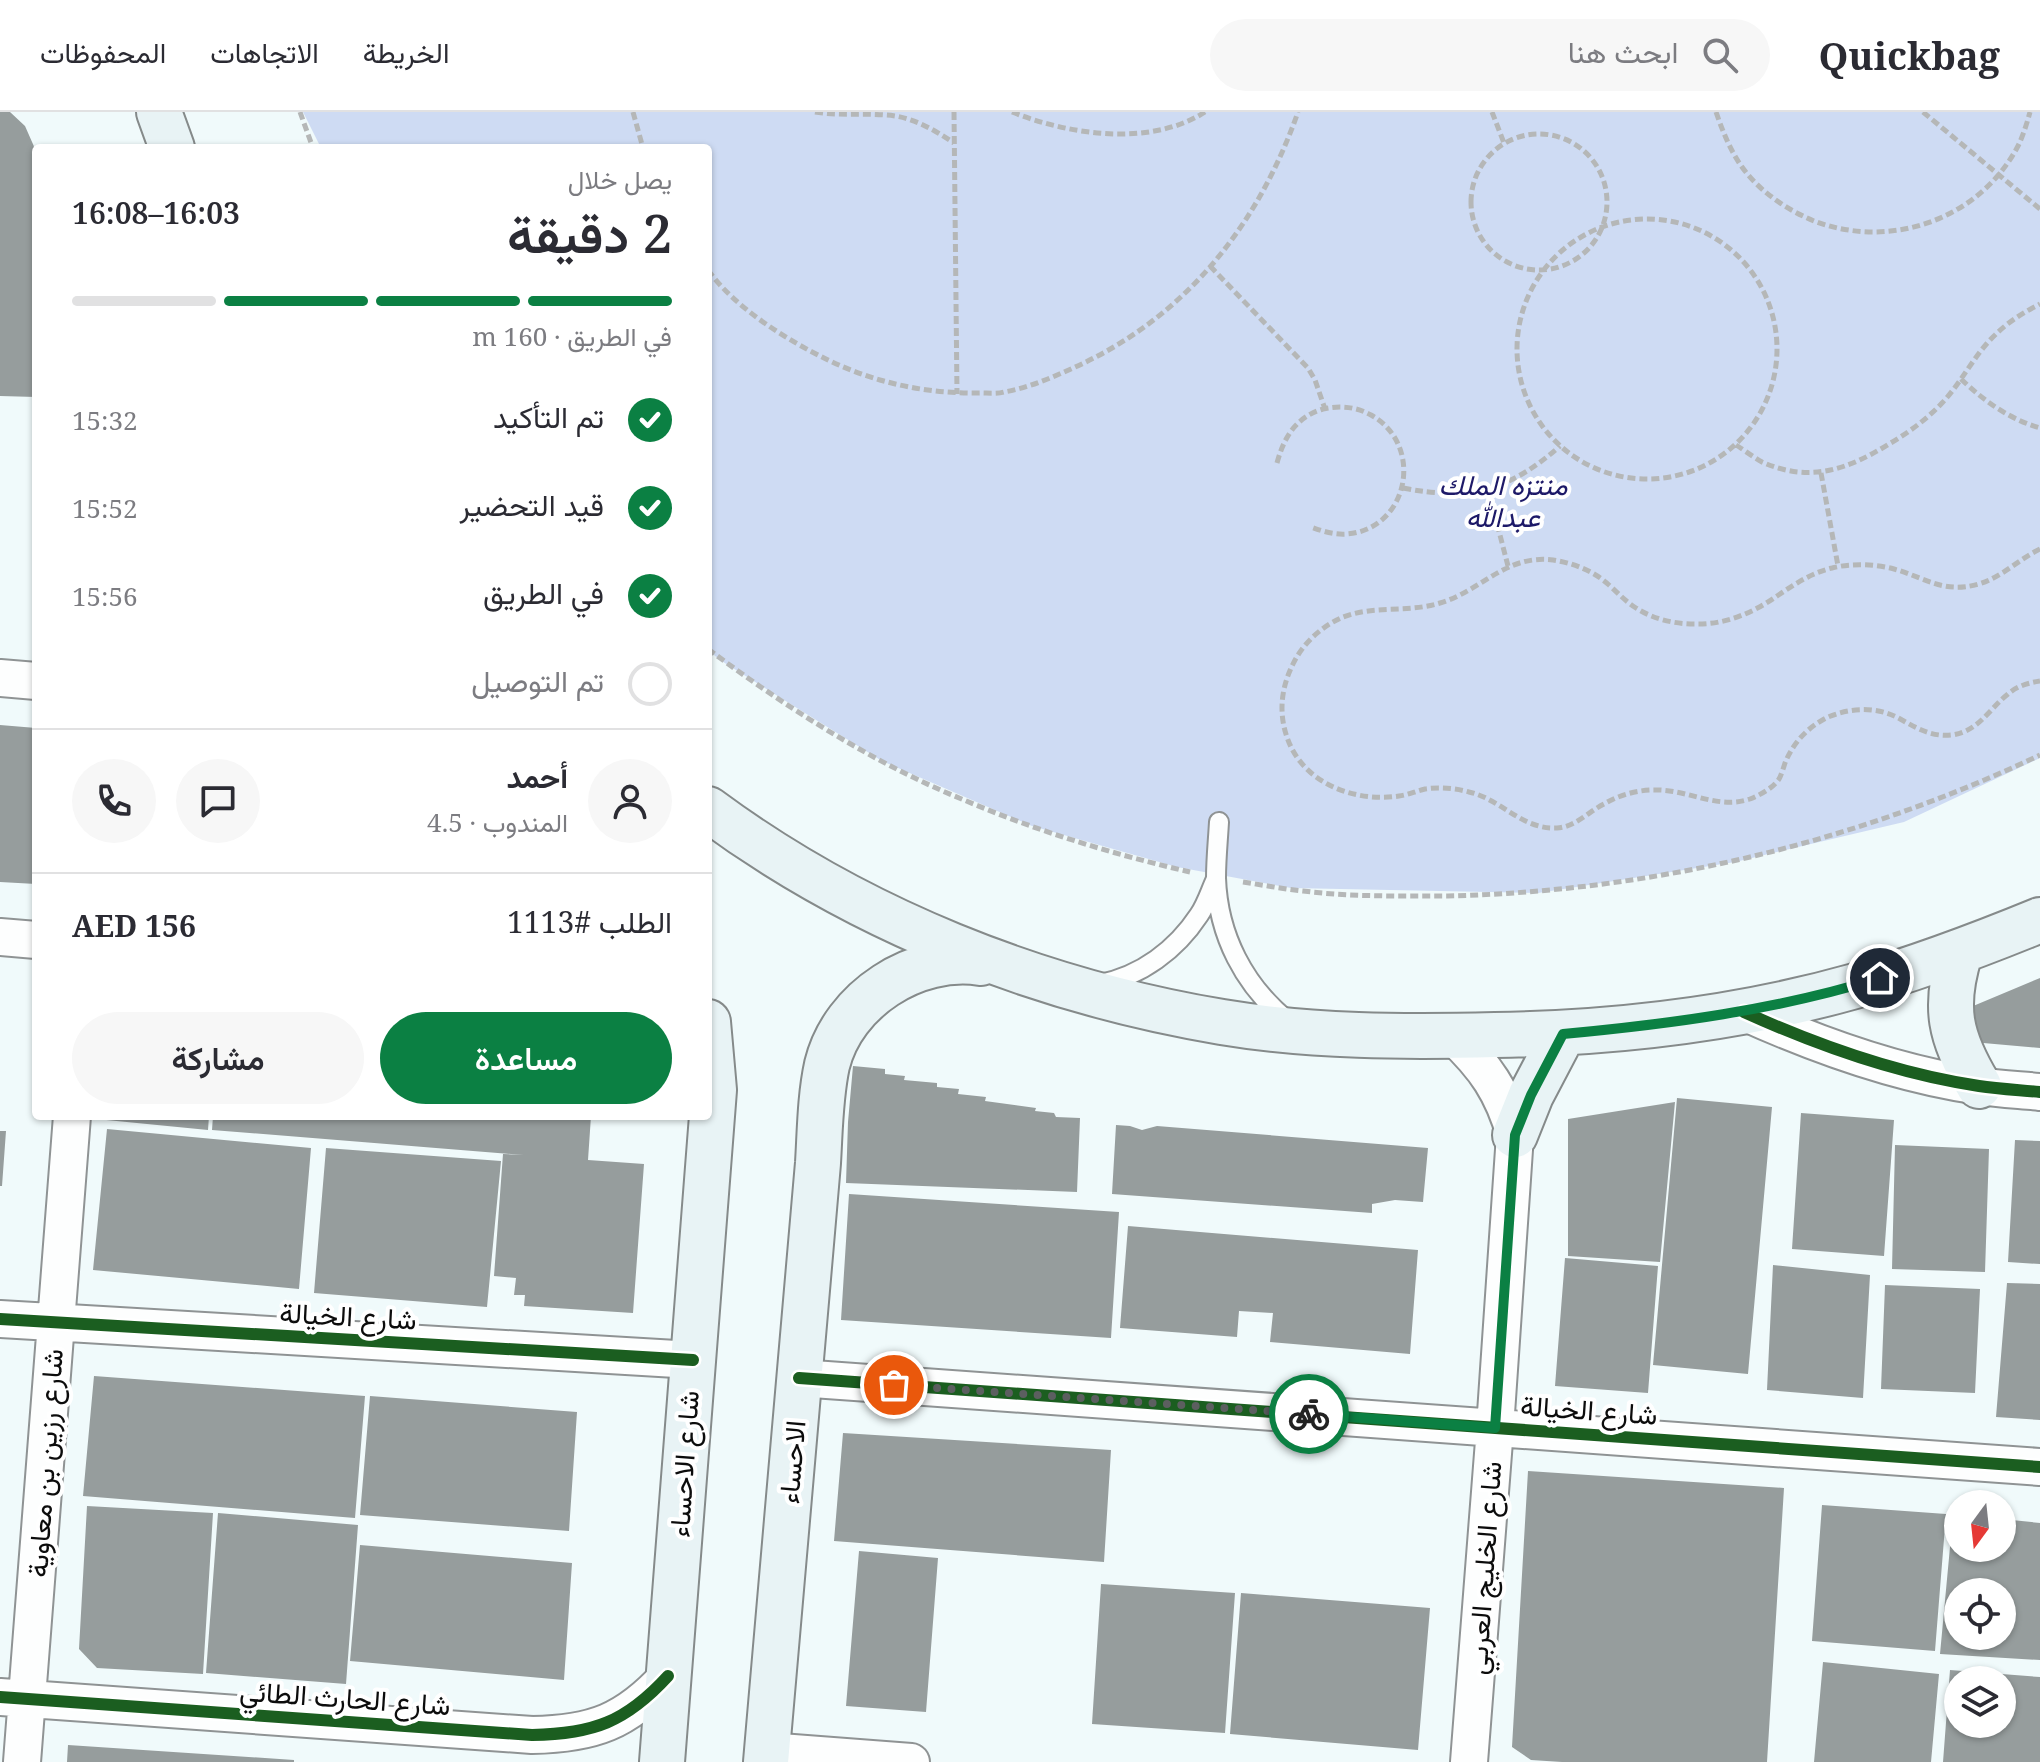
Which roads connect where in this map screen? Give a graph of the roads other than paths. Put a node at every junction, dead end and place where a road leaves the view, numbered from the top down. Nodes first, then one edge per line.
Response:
1 (159, 112) edge
2 (171, 144) edge
3 (0, 678) edge
4 (32, 681) edge
5 (712, 812) edge
6 (1219, 822) dead end
7 (1216, 878) junction
8 (2040, 920) edge
9 (0, 937) edge
10 (32, 940) edge
11 (1960, 953) junction
12 (1004, 966) junction
13 (1076, 989) junction
14 (1744, 1012) junction
15 (1301, 1031) junction
16 (1563, 1034) junction
17 (1453, 1036) junction
18 (712, 1067) edge
19 (1979, 1086) junction
20 (2040, 1092) edge
21 (712, 1116) edge
22 (72, 1120) edge
23 (712, 1120) edge
24 (1515, 1135) junction
25 (0, 1319) edge
26 (56, 1322) junction
27 (693, 1360) junction
28 (799, 1378) junction
29 (1495, 1428) junction
30 (2040, 1467) edge
31 (668, 1676) junction
32 (13, 1698) edge
33 (766, 1757) edge
34 (22, 1762) edge
35 (662, 1762) edge
36 (911, 1762) edge
37 (1469, 1762) edge

1 - 2 main road
3 - 4 street
5 - 12 main road
6 - 7 lane
7 - 13 lane
7 - 15 lane
8 - 11 main road
9 - 10 street
11 - 14 main road
11 - 19 main road
12 - 13 main road
12 - 28 main road, الاحساء
13 - 15 main road
14 - 16 main road
14 - 19 street
15 - 17 main road
16 - 17 main road
16 - 24 main road
17 - 24 street
18 - 21 main road, شارع الاحساء
19 - 20 street
22 - 26 street, شارع رزين بن معاوية
23 - 27 main road, شارع الاحساء
24 - 29 street, شارع الخليج العربي
25 - 26 street, شارع الخيالة
26 - 27 street, شارع الخيالة
26 - 32 street, شارع رزين بن معاوية
27 - 31 main road, شارع الاحساء
28 - 29 street, شارع الخيالة
28 - 33 main road, الاحساء
29 - 30 street, شارع الخيالة
29 - 37 street, شارع الخليج العربي
31 - 32 street, شارع الحارث الطائي
31 - 35 main road, شارع الاحساء
32 - 34 street, شارع رزين بن معاوية
33 - 36 street

